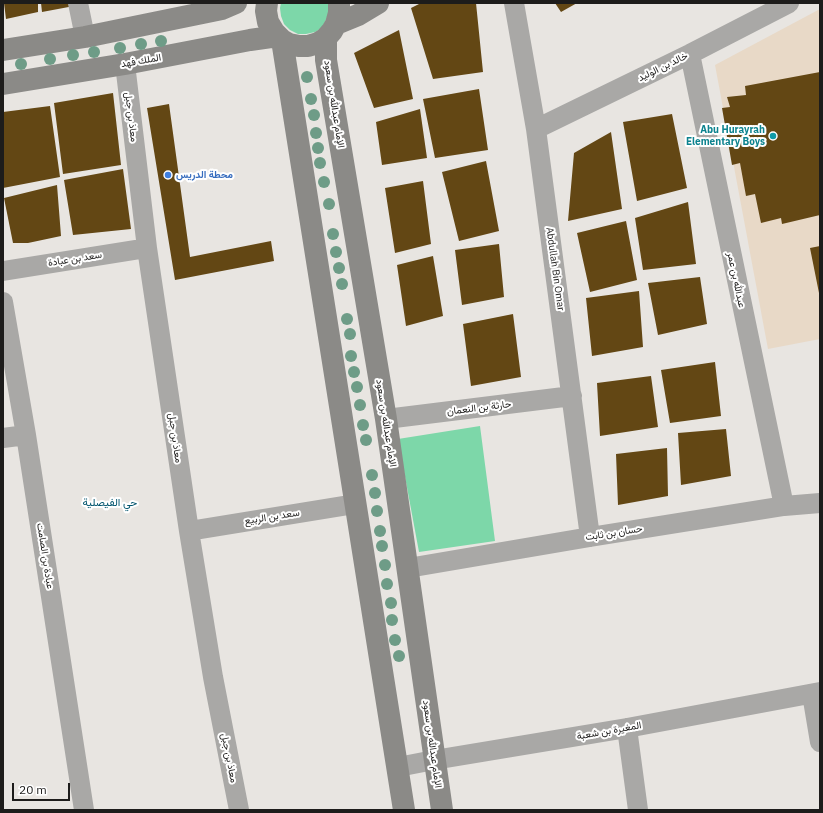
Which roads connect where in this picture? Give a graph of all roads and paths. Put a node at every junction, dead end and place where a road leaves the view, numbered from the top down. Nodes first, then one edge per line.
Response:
1 (78, 3) edge
2 (236, 3) edge
3 (267, 3) edge
4 (378, 3) edge
5 (514, 3) edge
6 (789, 3) edge
7 (334, 22) edge
8 (84, 37) junction
9 (280, 38) junction
10 (3, 50) edge
11 (690, 54) junction
12 (124, 64) junction
13 (3, 84) edge
14 (536, 128) junction
15 (148, 248) junction
16 (3, 271) edge
17 (3, 302) edge
18 (572, 396) junction
19 (386, 419) junction
20 (26, 435) junction
21 (3, 438) edge
22 (820, 503) edge
23 (355, 504) junction
24 (784, 506) junction
25 (189, 531) junction
26 (590, 536) junction
27 (408, 568) junction
28 (816, 693) edge
29 (626, 728) junction
30 (820, 742) edge
31 (434, 760) junction
32 (398, 767) junction
33 (84, 810) edge
34 (239, 810) edge
35 (404, 810) edge
36 (442, 810) edge
37 (638, 810) edge

1 - 8 street
2 - 8 street
3 - 9 street
4 - 7 street
5 - 14 street, Abdullah Bin Omar
6 - 11 street, خالد بن الوليد
7 - 9 street
7 - 19 street, الإمام عبدالله بن سعود
8 - 10 street
9 - 12 street, الملك فهد
9 - 23 street
11 - 14 street, خالد بن الوليد
11 - 24 street, عبدالله بن عمر
12 - 13 street, الملك فهد
12 - 15 street, معاذ بن جبل
14 - 18 street, Abdullah Bin Omar
15 - 16 street, سعد بن عبادة
15 - 25 street, معاذ بن جبل
17 - 20 street, عبادة بن الصامت
18 - 19 street, حارثة بن النعمان
18 - 26 street, Abdullah Bin Omar
19 - 27 street, الإمام عبدالله بن سعود
20 - 21 street
20 - 33 street, عبادة بن الصامت
22 - 24 street, حسان بن ثابت
23 - 25 street, سعد بن الربيع
23 - 32 street
24 - 26 street, حسان بن ثابت
25 - 34 street, معاذ بن جبل
26 - 27 street, حسان بن ثابت
27 - 31 street, الإمام عبدالله بن سعود
28 - 29 street, المغيرة بن شعبة
28 - 30 street
29 - 31 street, المغيرة بن شعبة
29 - 37 street
31 - 32 street, المغيرة بن شعبة
31 - 36 street, الإمام عبدالله بن سعود
32 - 35 street

